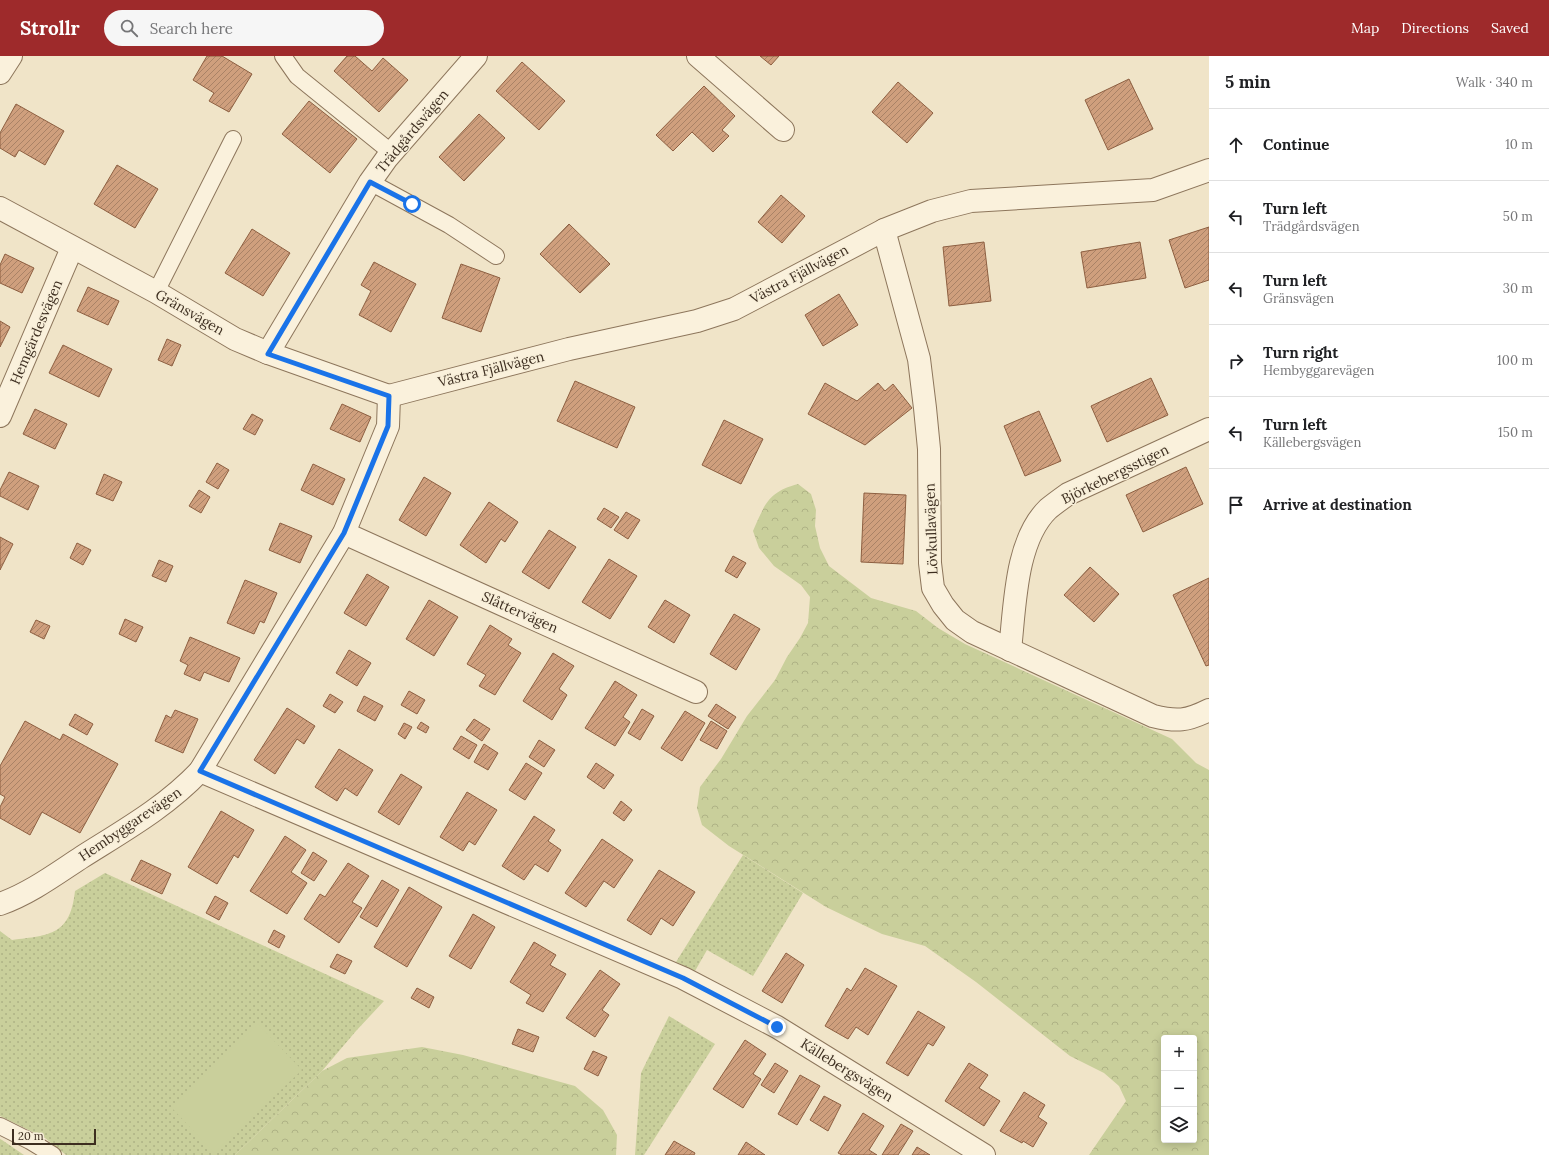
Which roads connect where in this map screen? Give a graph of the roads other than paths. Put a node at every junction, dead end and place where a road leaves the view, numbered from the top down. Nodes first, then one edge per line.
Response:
1 (11, 56) edge
2 (283, 56) edge
3 (476, 56) edge
4 (698, 56) edge
5 (0, 73) edge
6 (783, 130) dead end
7 (233, 138) dead end
8 (392, 152) junction
9 (1209, 170) edge
10 (370, 182) junction
11 (0, 208) edge
12 (884, 230) junction
13 (72, 248) junction
14 (496, 256) dead end
15 (156, 292) junction
16 (268, 354) junction
17 (389, 396) junction
18 (0, 416) edge
19 (1209, 429) edge
20 (344, 533) junction
21 (1010, 650) junction
22 (696, 692) dead end
23 (1209, 710) edge
24 (200, 771) junction
25 (0, 904) edge
26 (0, 1126) edge
27 (53, 1155) edge
28 (984, 1155) edge

1 - 5 street
2 - 8 lane
3 - 8 street, Trädgårdsvägen
4 - 6 street
7 - 15 lane
8 - 10 street, Trädgårdsvägen
9 - 12 street, Västra Fjällvägen
10 - 14 lane
10 - 16 street, Trädgårdsvägen
11 - 13 street, Gränsvägen
12 - 17 street, Västra Fjällvägen
12 - 21 street, Lövkullavägen
13 - 15 street, Gränsvägen
13 - 18 street, Hemgärdesvägen
15 - 16 street, Gränsvägen
16 - 17 street, Gränsvägen
17 - 20 street, Hembyggarevägen
19 - 21 street, Björkebergsstigen
20 - 22 street, Slåttervägen
20 - 24 street, Hembyggarevägen
21 - 23 street, Lövkullavägen
24 - 25 street, Hembyggarevägen
24 - 28 street, Källebergsvägen
26 - 27 lane

